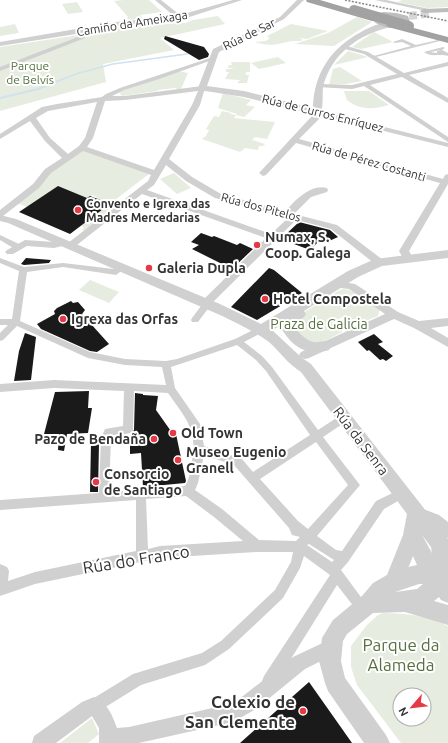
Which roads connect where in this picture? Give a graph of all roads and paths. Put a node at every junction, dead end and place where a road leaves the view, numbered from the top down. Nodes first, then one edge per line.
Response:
1 (158, 0) edge
2 (239, 0) edge
3 (301, 0) edge
4 (310, 0) edge
5 (315, 0) edge
6 (325, 0) edge
7 (336, 0) edge
8 (378, 0) edge
9 (356, 9) junction
10 (429, 11) joint
11 (448, 11) edge
12 (180, 18) junction
13 (407, 19) junction
14 (375, 23) junction
15 (390, 25) junction
16 (95, 29) junction
17 (448, 34) edge
18 (395, 42) dead end
19 (443, 43) edge
20 (0, 44) edge
21 (414, 46) junction
22 (343, 47) junction
23 (214, 55) junction
24 (448, 55) edge
25 (372, 57) junction
26 (448, 64) edge
27 (0, 69) edge
28 (403, 75) junction
29 (364, 84) junction
30 (319, 86) junction
31 (202, 88) junction
32 (102, 99) junction
33 (448, 102) edge
34 (317, 112) junction
35 (32, 118) junction
36 (0, 137) edge
37 (294, 140) junction
38 (446, 142) edge
39 (82, 148) junction
40 (67, 157) junction
41 (165, 160) junction
42 (262, 173) dead end
43 (156, 174) junction
44 (446, 179) edge
45 (324, 190) dead end
46 (142, 191) junction
47 (0, 214) edge
48 (0, 218) edge
49 (290, 218) junction
50 (0, 237) edge
51 (272, 238) junction
52 (66, 244) junction
53 (7, 254) edge
54 (448, 254) edge
55 (408, 258) junction
56 (379, 262) junction
57 (121, 267) junction
58 (23, 270) junction
59 (335, 286) junction
60 (206, 304) junction
61 (394, 315) junction
62 (195, 320) dead end
63 (0, 322) edge
64 (16, 322) junction
65 (448, 322) edge
66 (418, 325) junction
67 (270, 333) junction
68 (0, 338) edge
69 (238, 341) junction
70 (448, 344) edge
71 (324, 346) junction
72 (306, 362) junction
73 (166, 364) junction
74 (129, 387) junction
75 (0, 388) edge
76 (171, 389) junction
77 (344, 418) junction
78 (317, 437) junction
79 (200, 449) junction
80 (252, 478) junction
81 (188, 491) junction
82 (141, 493) junction
83 (401, 494) junction
84 (104, 497) junction
85 (0, 505) edge
86 (416, 514) junction
87 (412, 535) junction
88 (303, 542) junction
89 (445, 543) edge
90 (257, 546) junction
91 (142, 555) junction
92 (344, 558) junction
93 (0, 570) edge
94 (335, 573) junction
95 (395, 581) junction
96 (444, 583) edge
97 (1, 590) edge
98 (405, 602) junction
99 (366, 605) junction
100 (448, 615) edge
101 (331, 647) junction
102 (259, 697) junction
103 (94, 706) junction
104 (109, 741) edge
105 (41, 743) edge
106 (378, 743) edge

1 - 12 street
2 - 12 street, Camiño da Ameixaga
3 - 23 street, Rúa de Sar
4 - 14 highway
5 - 9 highway
6 - 9 highway
7 - 13 highway
8 - 10 street
9 - 13 highway, bridge
10 - 11 main road
12 - 16 street, Camiño da Ameixaga
13 - 14 main road
13 - 15 main road
13 - 17 highway
13 - 17 highway
14 - 15 main road
14 - 22 street
15 - 19 highway
16 - 20 street, Camiño da Ameixaga
16 - 27 street
18 - 21 street
19 - 21 street
19 - 24 street
21 - 25 street
22 - 25 street
22 - 30 street
23 - 31 street
23 - 32 street
25 - 28 street
26 - 28 street
28 - 29 street
28 - 33 street
29 - 30 street
29 - 38 street
30 - 34 street
31 - 32 street
31 - 34 street, Rúa de Curros Enríquez
31 - 41 street
32 - 35 street
32 - 39 street
34 - 37 street
34 - 38 street, Rúa de Curros Enríquez
35 - 36 street
35 - 40 street
37 - 42 street
37 - 44 street, Rúa de Pérez Costanti
39 - 40 street
39 - 43 street
40 - 47 street
41 - 43 street
41 - 49 street, Rúa dos Pitelos
43 - 46 street
44 - 55 street
45 - 49 street
46 - 51 street
46 - 52 street
48 - 52 street
49 - 51 street
49 - 56 street, Rúa dos Pitelos
50 - 53 street
51 - 60 street
52 - 53 street
52 - 57 street
53 - 58 street
54 - 55 street
55 - 56 street
56 - 59 street
57 - 58 street
57 - 60 street
58 - 64 street
59 - 61 street
59 - 67 street
59 - 71 street
60 - 62 street
60 - 67 street
61 - 66 street
61 - 71 street
63 - 64 street
64 - 68 street
64 - 73 street
65 - 66 street
66 - 70 street
67 - 69 street
67 - 72 street, Rúa da Senra
69 - 73 street
69 - 78 street
71 - 72 street
72 - 77 street, Rúa da Senra
73 - 76 street
74 - 75 street
74 - 76 street
74 - 84 street
76 - 79 street
77 - 78 street
77 - 83 street, Rúa da Senra
78 - 80 street
78 - 88 street
79 - 80 street
79 - 81 street
80 - 88 street
81 - 82 street
81 - 90 street
82 - 84 street
82 - 91 street
83 - 86 street, Rúa da Senra
83 - 92 street
84 - 85 street
86 - 87 street
86 - 89 street, Rúa da Senra
87 - 95 street
87 - 96 street
88 - 90 street, Rúa do Franco
88 - 92 street
88 - 94 street
88 - 103 street
89 - 96 street
90 - 91 street, Rúa do Franco
91 - 97 street, Rúa do Franco
92 - 94 street
93 - 97 street
94 - 99 street
94 - 102 street
95 - 96 street
95 - 99 street
96 - 98 street
98 - 99 street
98 - 100 street
99 - 101 street
101 - 102 street
101 - 106 street
102 - 104 street
103 - 104 street
103 - 105 street

